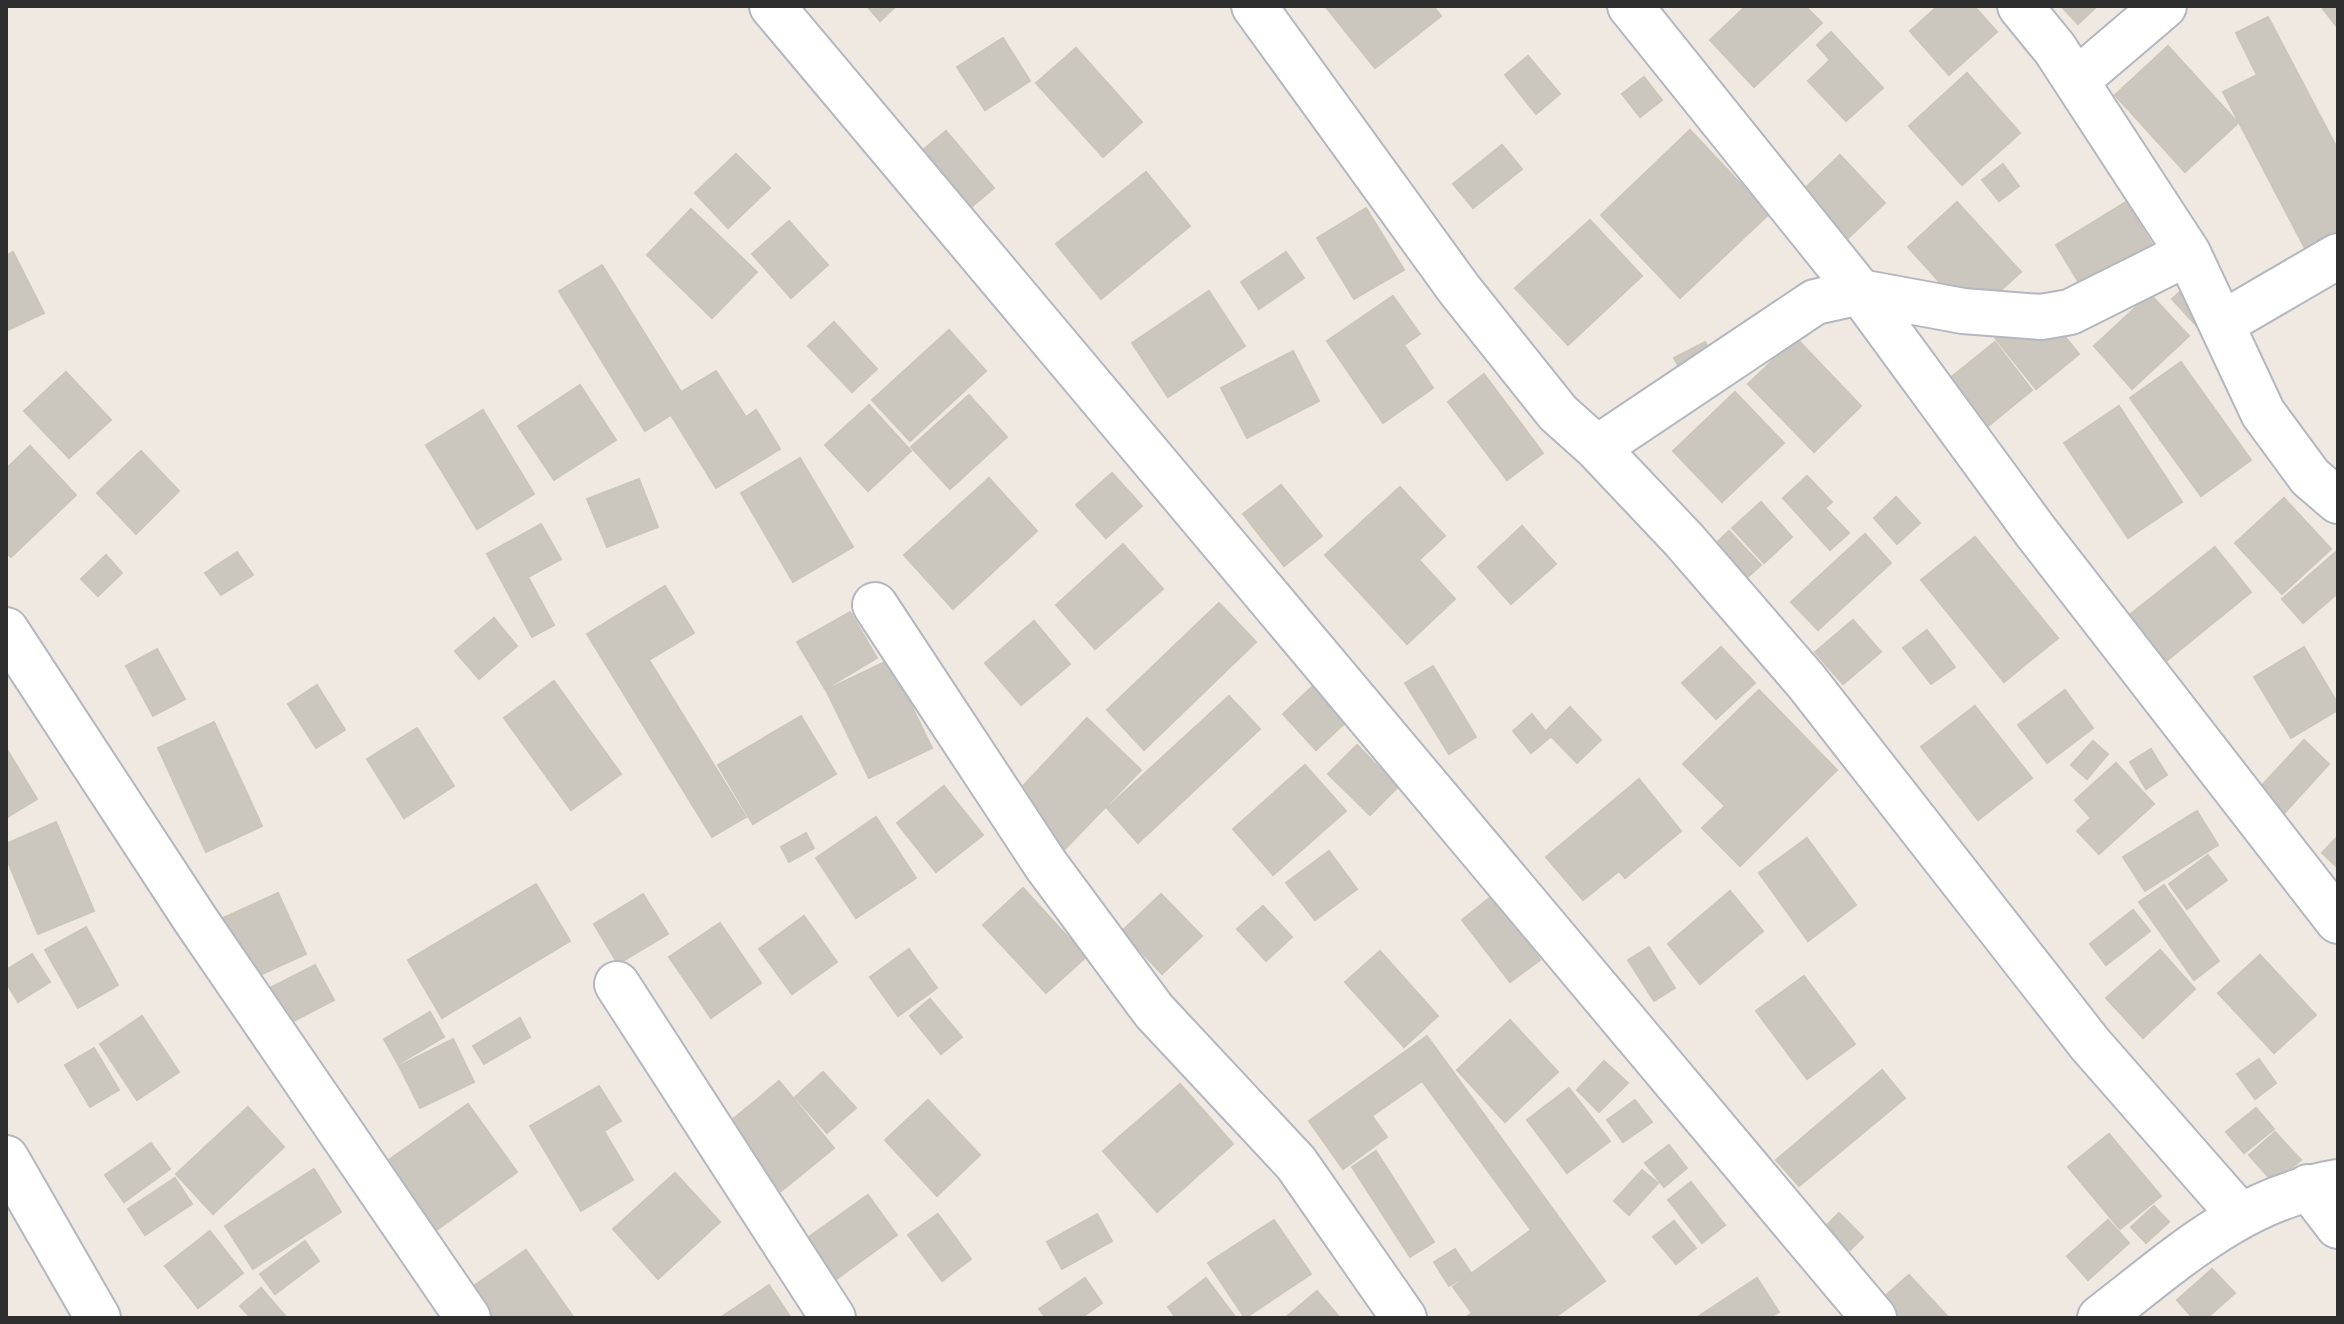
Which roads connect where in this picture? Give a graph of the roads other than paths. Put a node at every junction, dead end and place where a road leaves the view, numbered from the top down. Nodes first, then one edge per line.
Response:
1 (772, 6) edge
2 (1254, 6) edge
3 (2020, 6) edge
4 (2164, 6) edge
5 (1653, 14) edge
6 (2076, 81) junction
7 (2188, 253) junction
8 (2338, 256) edge
9 (1860, 292) junction
10 (2223, 323) junction
11 (1597, 448) junction
12 (2338, 501) edge
13 (875, 605) dead end
14 (6, 630) edge
15 (2338, 921) edge
16 (617, 984) dead end
17 (6, 1158) edge
18 (2323, 1185) edge
19 (2239, 1214) junction
20 (2338, 1226) edge
21 (98, 1318) edge
22 (468, 1318) edge
23 (833, 1318) edge
24 (1404, 1318) edge
25 (1874, 1318) edge
26 (2100, 1318) edge

1 - 25 street
2 - 11 street
3 - 6 street
4 - 6 street
5 - 9 street
6 - 7 street
7 - 9 street
7 - 10 street
8 - 10 street
9 - 11 street
9 - 15 street
10 - 12 street
11 - 19 street
13 - 24 street
14 - 22 street
16 - 23 street
17 - 21 street
18 - 19 street
18 - 20 street
19 - 26 street

